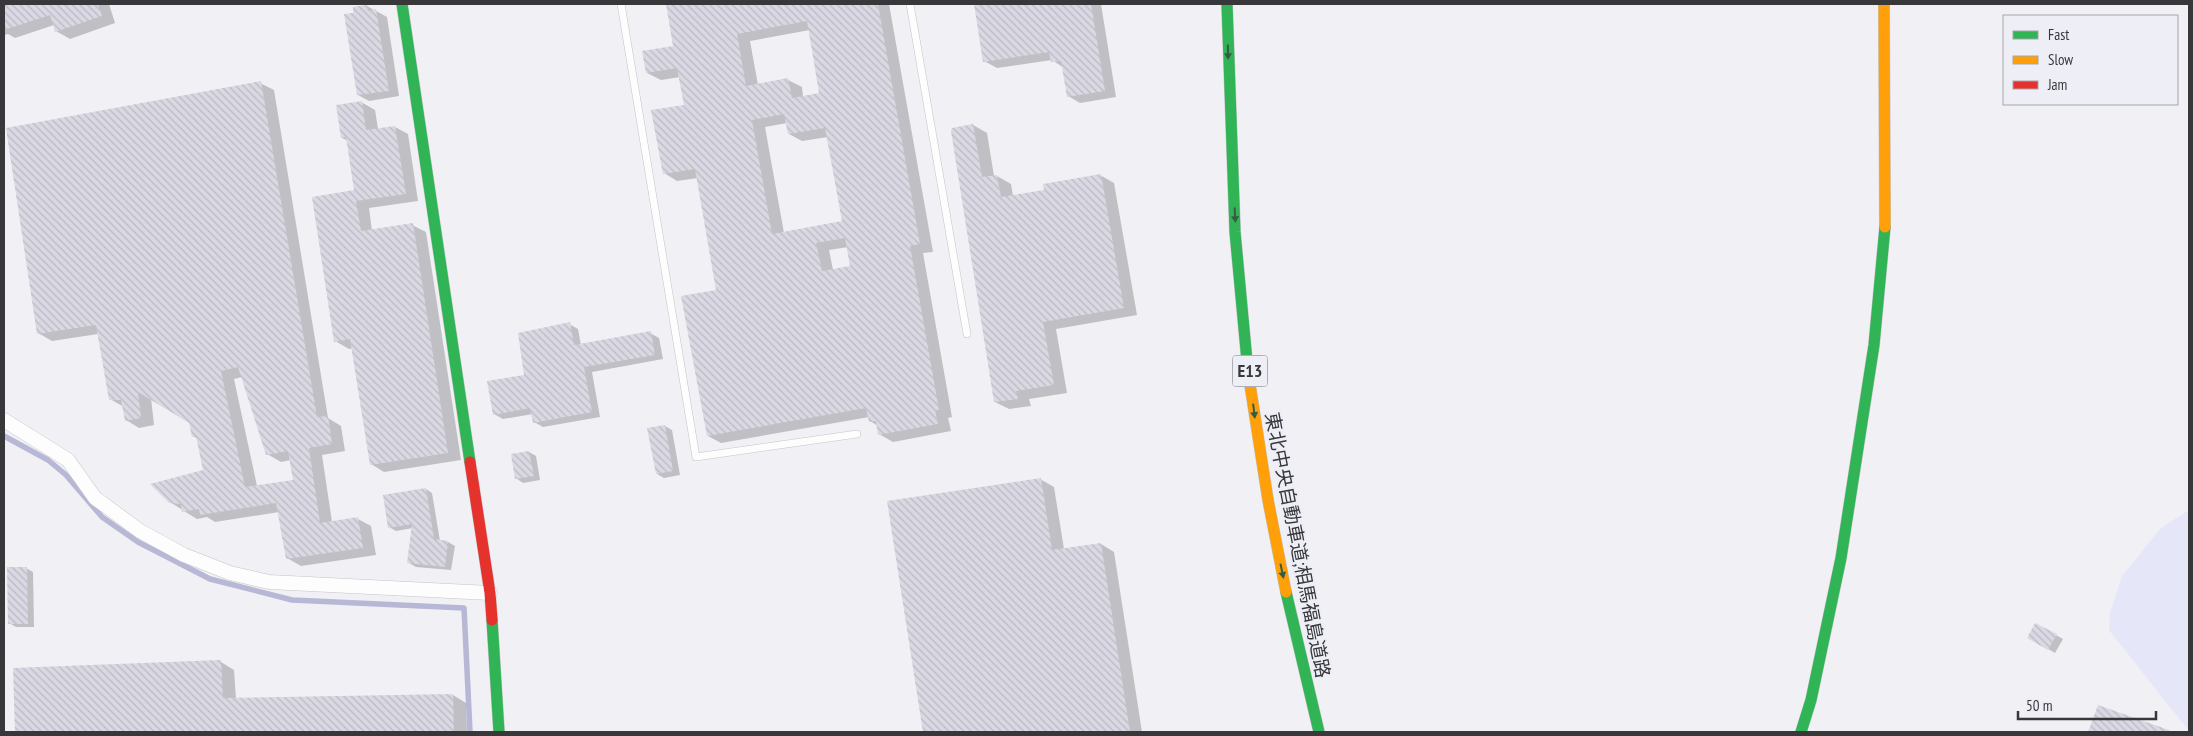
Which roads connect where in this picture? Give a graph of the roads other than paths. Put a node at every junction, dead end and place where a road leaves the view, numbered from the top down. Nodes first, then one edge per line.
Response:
1 (402, 4) edge
2 (621, 4) edge
3 (910, 4) edge
4 (1227, 4) edge
5 (1884, 4) edge
6 (967, 334) dead end
7 (4, 420) edge
8 (857, 434) dead end
9 (490, 594) junction
10 (499, 732) edge
11 (1318, 732) edge
12 (1800, 732) edge

1 - 9 main road
2 - 8 lane
3 - 6 lane
4 -> 11 main road, 東北中央自動車道;相馬福島道路 / E13
5 - 12 main road
7 - 9 street
9 - 10 main road

